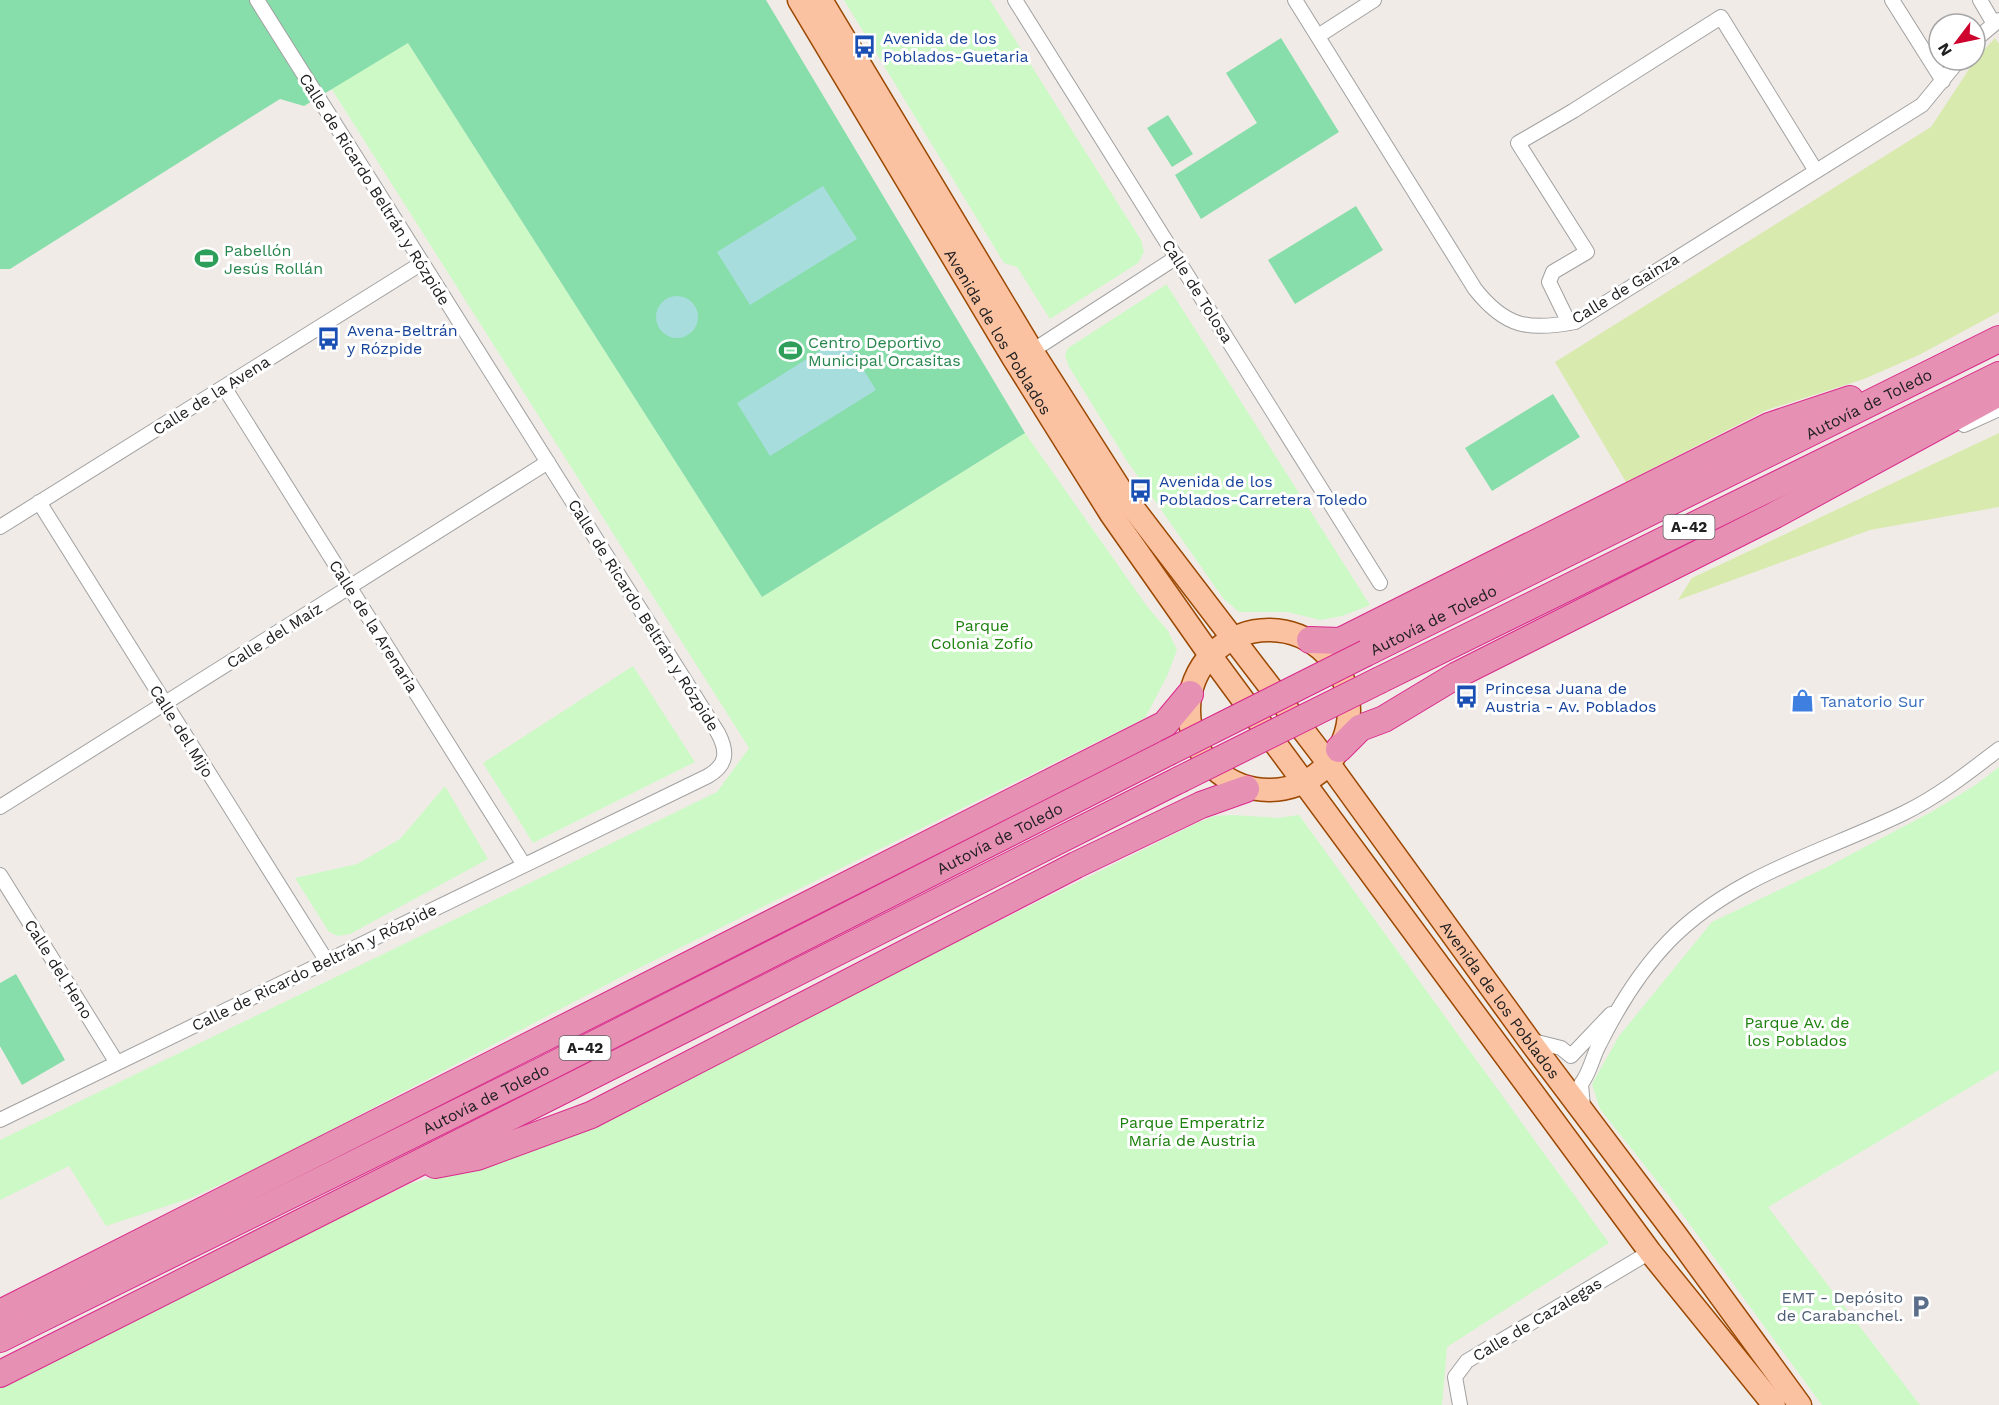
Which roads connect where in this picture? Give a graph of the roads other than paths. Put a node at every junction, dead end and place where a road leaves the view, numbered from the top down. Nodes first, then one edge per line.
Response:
1 (256, 0) edge
2 (799, 0) edge
3 (821, 0) edge
4 (1015, 0) edge
5 (1295, 0) edge
6 (1374, 0) edge
7 (1892, 0) edge
8 (1980, 0) edge
9 (1997, 22) edge
10 (1318, 36) junction
11 (1949, 72) edge
12 (1942, 81) junction
13 (1816, 171) junction
14 (1177, 257) junction
15 (422, 263) junction
16 (1569, 323) junction
17 (1999, 339) edge
18 (1032, 351) junction
19 (1936, 372) junction
20 (1999, 375) edge
21 (224, 387) junction
22 (1999, 393) edge
23 (1999, 409) edge
24 (548, 462) junction
25 (39, 502) junction
26 (1775, 515) junction
27 (0, 527) edge
28 (1380, 583) dead end
29 (351, 588) junction
30 (1231, 638) junction
31 (1310, 640) junction
32 (1210, 655) junction
33 (1190, 694) junction
34 (165, 704) junction
35 (1999, 749) edge
36 (1334, 757) junction
37 (1305, 782) junction
38 (1246, 789) junction
39 (0, 807) edge
40 (524, 865) junction
41 (0, 875) edge
42 (326, 960) junction
43 (1623, 1003) junction
44 (1529, 1040) junction
45 (117, 1063) junction
46 (1536, 1096) junction
47 (1583, 1113) junction
48 (0, 1119) edge
49 (408, 1170) junction
50 (1676, 1235) junction
51 (1650, 1252) junction
52 (0, 1313) edge
53 (0, 1339) edge
54 (0, 1374) edge
55 (1460, 1405) edge
56 (1774, 1405) edge
57 (1800, 1405) edge

1 - 15 street, Calle de Ricardo Beltrán y Rózpide
2 - 32 main road, Avenida de los Poblados
3 - 18 main road, Avenida de los Poblados
4 - 14 street, Calle de Tolosa
5 - 10 street, Calle de Gainza
6 - 10 street
7 - 12 street
8 - 9 street
10 - 16 street, Calle de Gainza
11 - 12 street, Calle de Gainza
12 - 13 street, Calle de Gainza
13 - 16 street, Calle de Gainza
13 - 16 street
14 - 18 street
14 - 28 street, Calle de Tolosa
15 - 21 street, Calle de la Avena
15 - 24 street, Calle de Ricardo Beltrán y Rózpide
17 - 19 highway, Autovía de Toledo / A-42
18 - 30 main road, Avenida de los Poblados
19 - 31 highway
19 - 53 highway, Autovía de Toledo / A-42, bridge
20 - 49 highway, Autovía de Toledo / A-42, bridge
21 - 25 street, Calle de la Avena
21 - 29 street, Calle de la Arenaria
22 - 26 highway
23 - 26 street
24 - 29 street, Calle del Maíz
24 - 40 street, Calle de Ricardo Beltrán y Rózpide
25 - 27 street, Calle de la Avena
25 - 34 street, Calle del Mijo
26 - 36 highway
29 - 34 street, Calle del Maíz
29 - 40 street, Calle de la Arenaria
30 - 31 main road
30 - 32 main road
30 - 36 main road, Avenida de los Poblados
31 - 36 main road
32 - 33 main road
32 - 37 main road, Avenida de los Poblados
33 - 38 main road
33 - 52 highway
34 - 39 street, Calle del Maíz
34 - 42 street, Calle del Mijo
35 - 43 street
36 - 37 main road
36 - 44 main road, Avenida de los Poblados
37 - 38 main road
37 - 46 main road, Avenida de los Poblados
38 - 49 highway
40 - 42 street, Calle de Ricardo Beltrán y Rózpide
41 - 45 street, Calle del Heno
42 - 45 street, Calle de Ricardo Beltrán y Rózpide
43 - 44 street
43 - 47 street
44 - 47 main road, Avenida de los Poblados
45 - 48 street, Calle de Ricardo Beltrán y Rózpide
46 - 50 main road, Avenida de los Poblados
46 - 51 main road, Avenida de los Poblados
47 - 50 main road, Avenida de los Poblados
49 - 54 highway, Autovía de Toledo / A-42
50 - 57 main road, Avenida de los Poblados
51 - 55 street, Calle de Cazalegas
51 - 56 main road, Avenida de los Poblados

